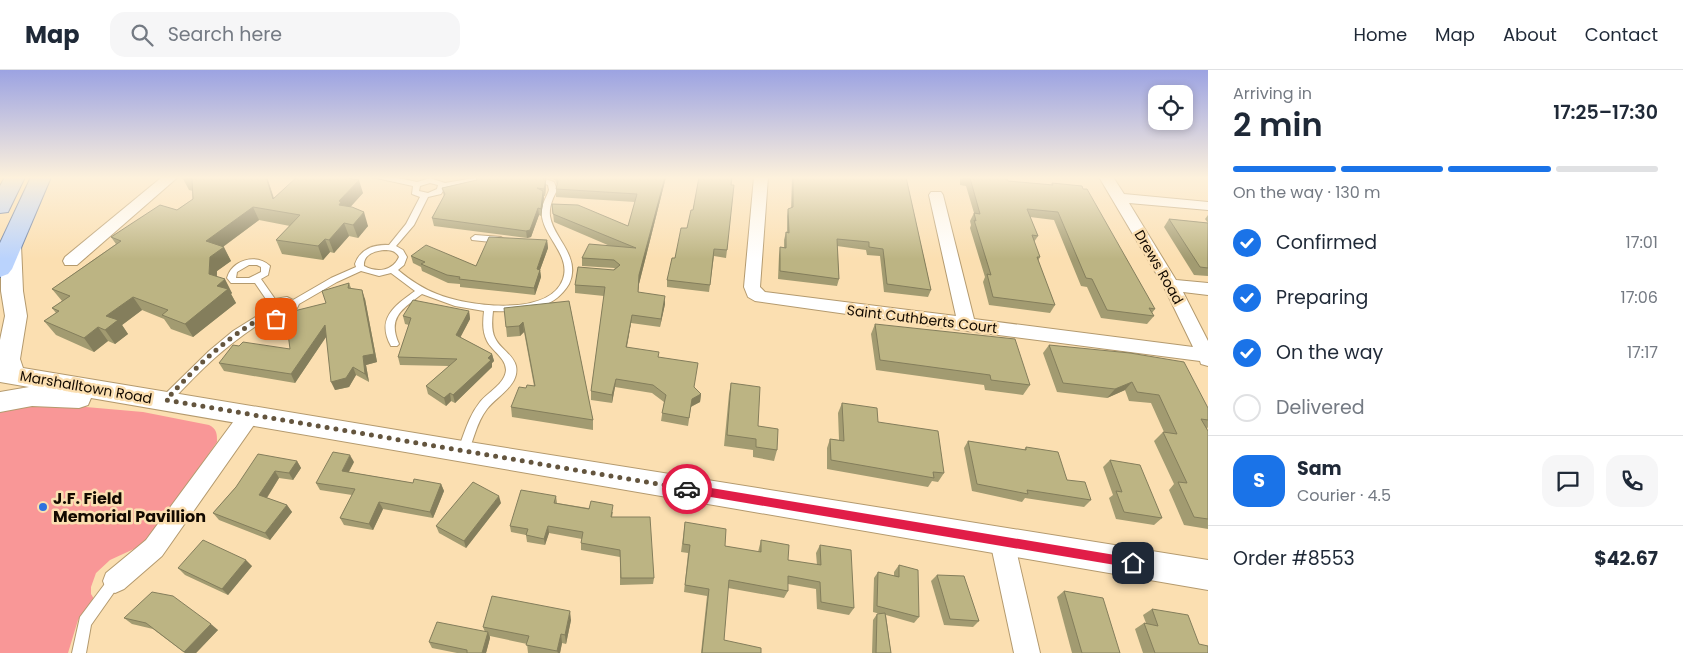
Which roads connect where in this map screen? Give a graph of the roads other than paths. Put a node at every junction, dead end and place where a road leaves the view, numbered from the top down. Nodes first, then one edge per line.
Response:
1 (29, 204) edge
2 (138, 204) edge
3 (421, 204) edge
4 (551, 204) edge
5 (760, 204) edge
6 (938, 204) edge
7 (1122, 204) edge
8 (1188, 204) edge
9 (1208, 206) edge
10 (475, 238) dead end
11 (510, 241) edge
12 (11, 245) junction
13 (391, 247) junction
14 (70, 261) dead end
15 (361, 268) junction
16 (0, 269) edge
17 (392, 270) junction
18 (257, 279) dead end
19 (1171, 285) junction
20 (1208, 289) edge
21 (420, 290) junction
22 (273, 303) junction
23 (294, 303) junction
24 (489, 307) junction
25 (266, 315) junction
26 (967, 325) junction
27 (394, 344) dead end
28 (1207, 357) edge
29 (6, 374) edge
30 (157, 399) junction
31 (0, 402) edge
32 (248, 416) junction
33 (463, 452) junction
34 (1002, 541) junction
35 (1208, 575) edge
36 (115, 581) joint
37 (79, 653) edge
38 (1027, 653) edge

1 - 12 main road
2 - 14 street
3 - 13 lane
4 - 24 lane
5 - 26 street, Saint Cuthberts Court
6 - 26 street
7 - 19 street, Drews Road
8 - 9 street
10 - 11 lane
12 - 16 main road
12 - 29 street
13 - 15 lane
13 - 17 lane
15 - 17 lane
15 - 23 lane
17 - 21 lane
18 - 22 lane
19 - 20 street
19 - 28 street, Drews Road
21 - 24 lane
21 - 27 lane
22 - 23 lane
22 - 25 lane
23 - 25 lane
24 - 33 lane
25 - 30 lane
26 - 28 street, Saint Cuthberts Court
29 - 30 street, Marshalltown Road
30 - 31 street
30 - 32 street, Marshalltown Road
32 - 33 street, Marshalltown Road
32 - 36 street
33 - 34 street, Marshalltown Road
34 - 35 street, Marshalltown Road
34 - 38 street
36 - 37 lane

